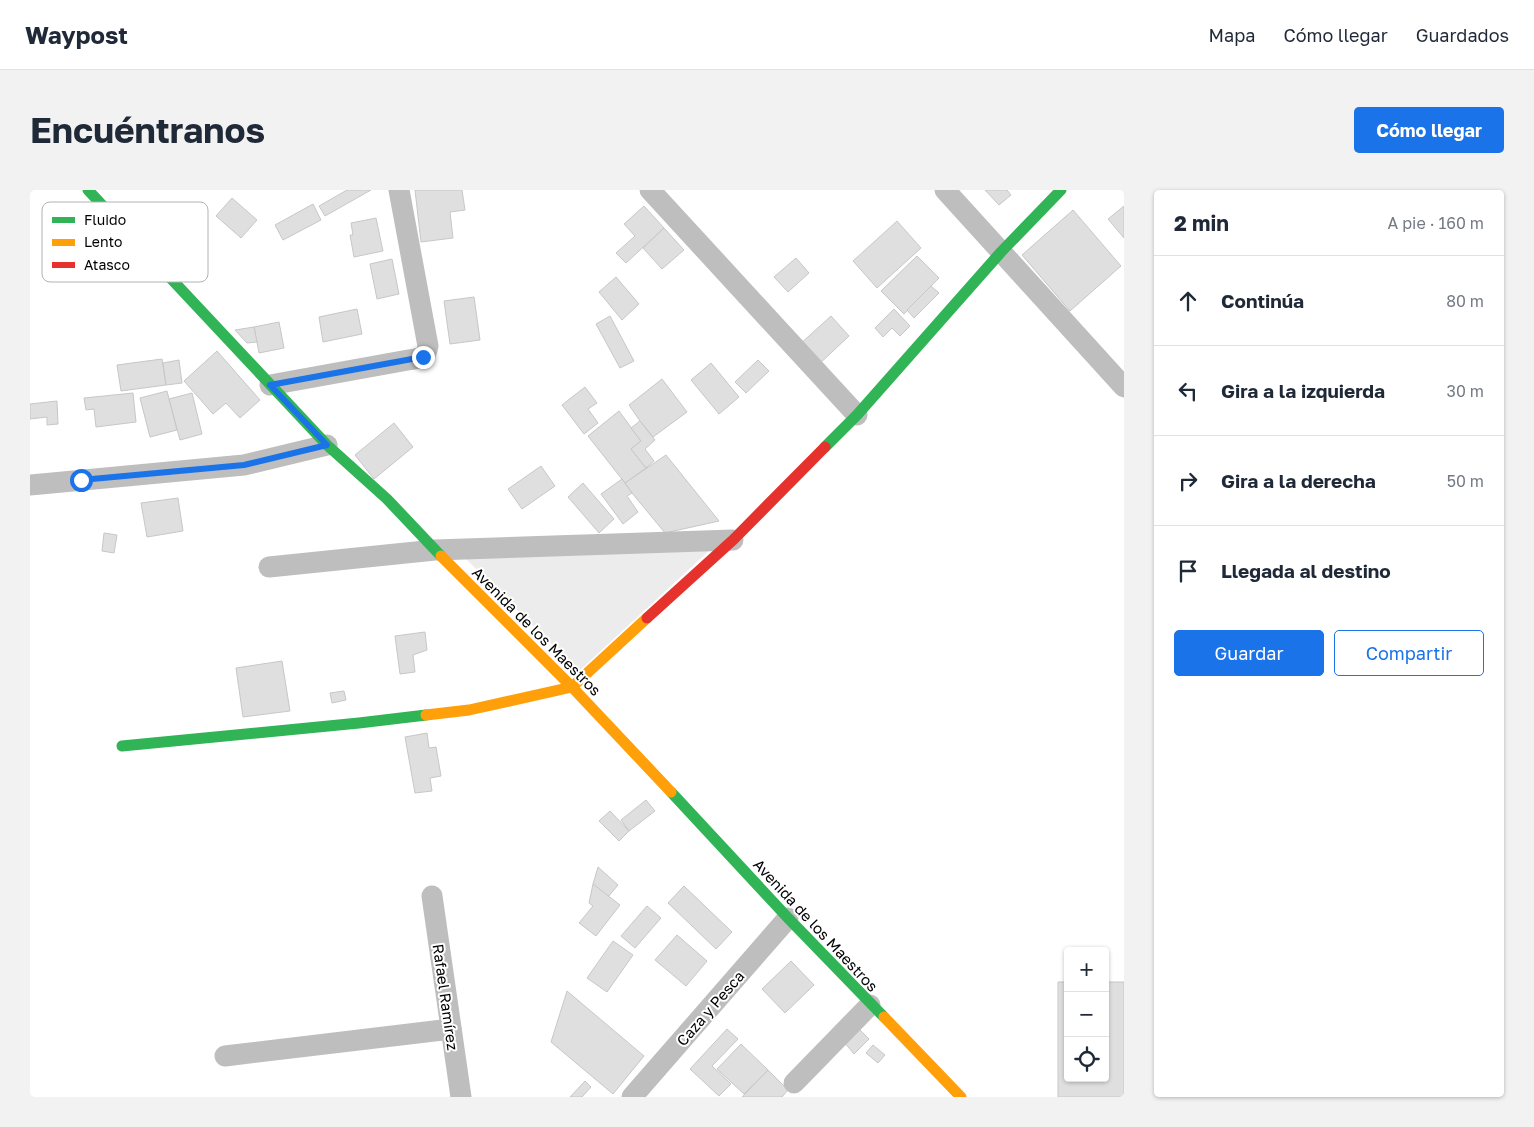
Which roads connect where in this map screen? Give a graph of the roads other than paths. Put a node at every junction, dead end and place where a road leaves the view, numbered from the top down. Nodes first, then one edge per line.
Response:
1 (88, 190) edge
2 (399, 190) edge
3 (650, 190) edge
4 (945, 190) edge
5 (1061, 190) edge
6 (99, 202) edge
7 (1001, 252) junction
8 (174, 282) edge
9 (270, 385) junction
10 (1124, 387) edge
11 (857, 415) junction
12 (327, 445) junction
13 (30, 485) edge
14 (733, 540) junction
15 (435, 550) junction
16 (269, 567) dead end
17 (572, 687) junction
18 (122, 746) dead end
19 (432, 896) dead end
20 (788, 918) junction
21 (870, 1005) junction
22 (451, 1029) junction
23 (225, 1056) dead end
24 (794, 1083) dead end
25 (461, 1097) edge
26 (632, 1097) edge
27 (960, 1097) edge

1 - 6 street, Avenida de los Maestros
2 - 9 street
3 - 11 street
4 - 7 street
5 - 7 street
7 - 10 street
7 - 11 street
8 - 9 street, Avenida de los Maestros
9 - 12 street, Avenida de los Maestros
11 - 14 street
12 - 13 street
12 - 15 street, Avenida de los Maestros
14 - 15 street
14 - 17 street
15 - 16 street
15 - 17 street, Avenida de los Maestros
17 - 18 street
17 - 20 street, Avenida de los Maestros
19 - 22 street, Rafael Ramírez
20 - 21 street, Avenida de los Maestros
20 - 26 street, Caza y Pesca
21 - 24 street
21 - 27 street, Avenida de los Maestros
22 - 23 street
22 - 25 street, Rafael Ramírez

